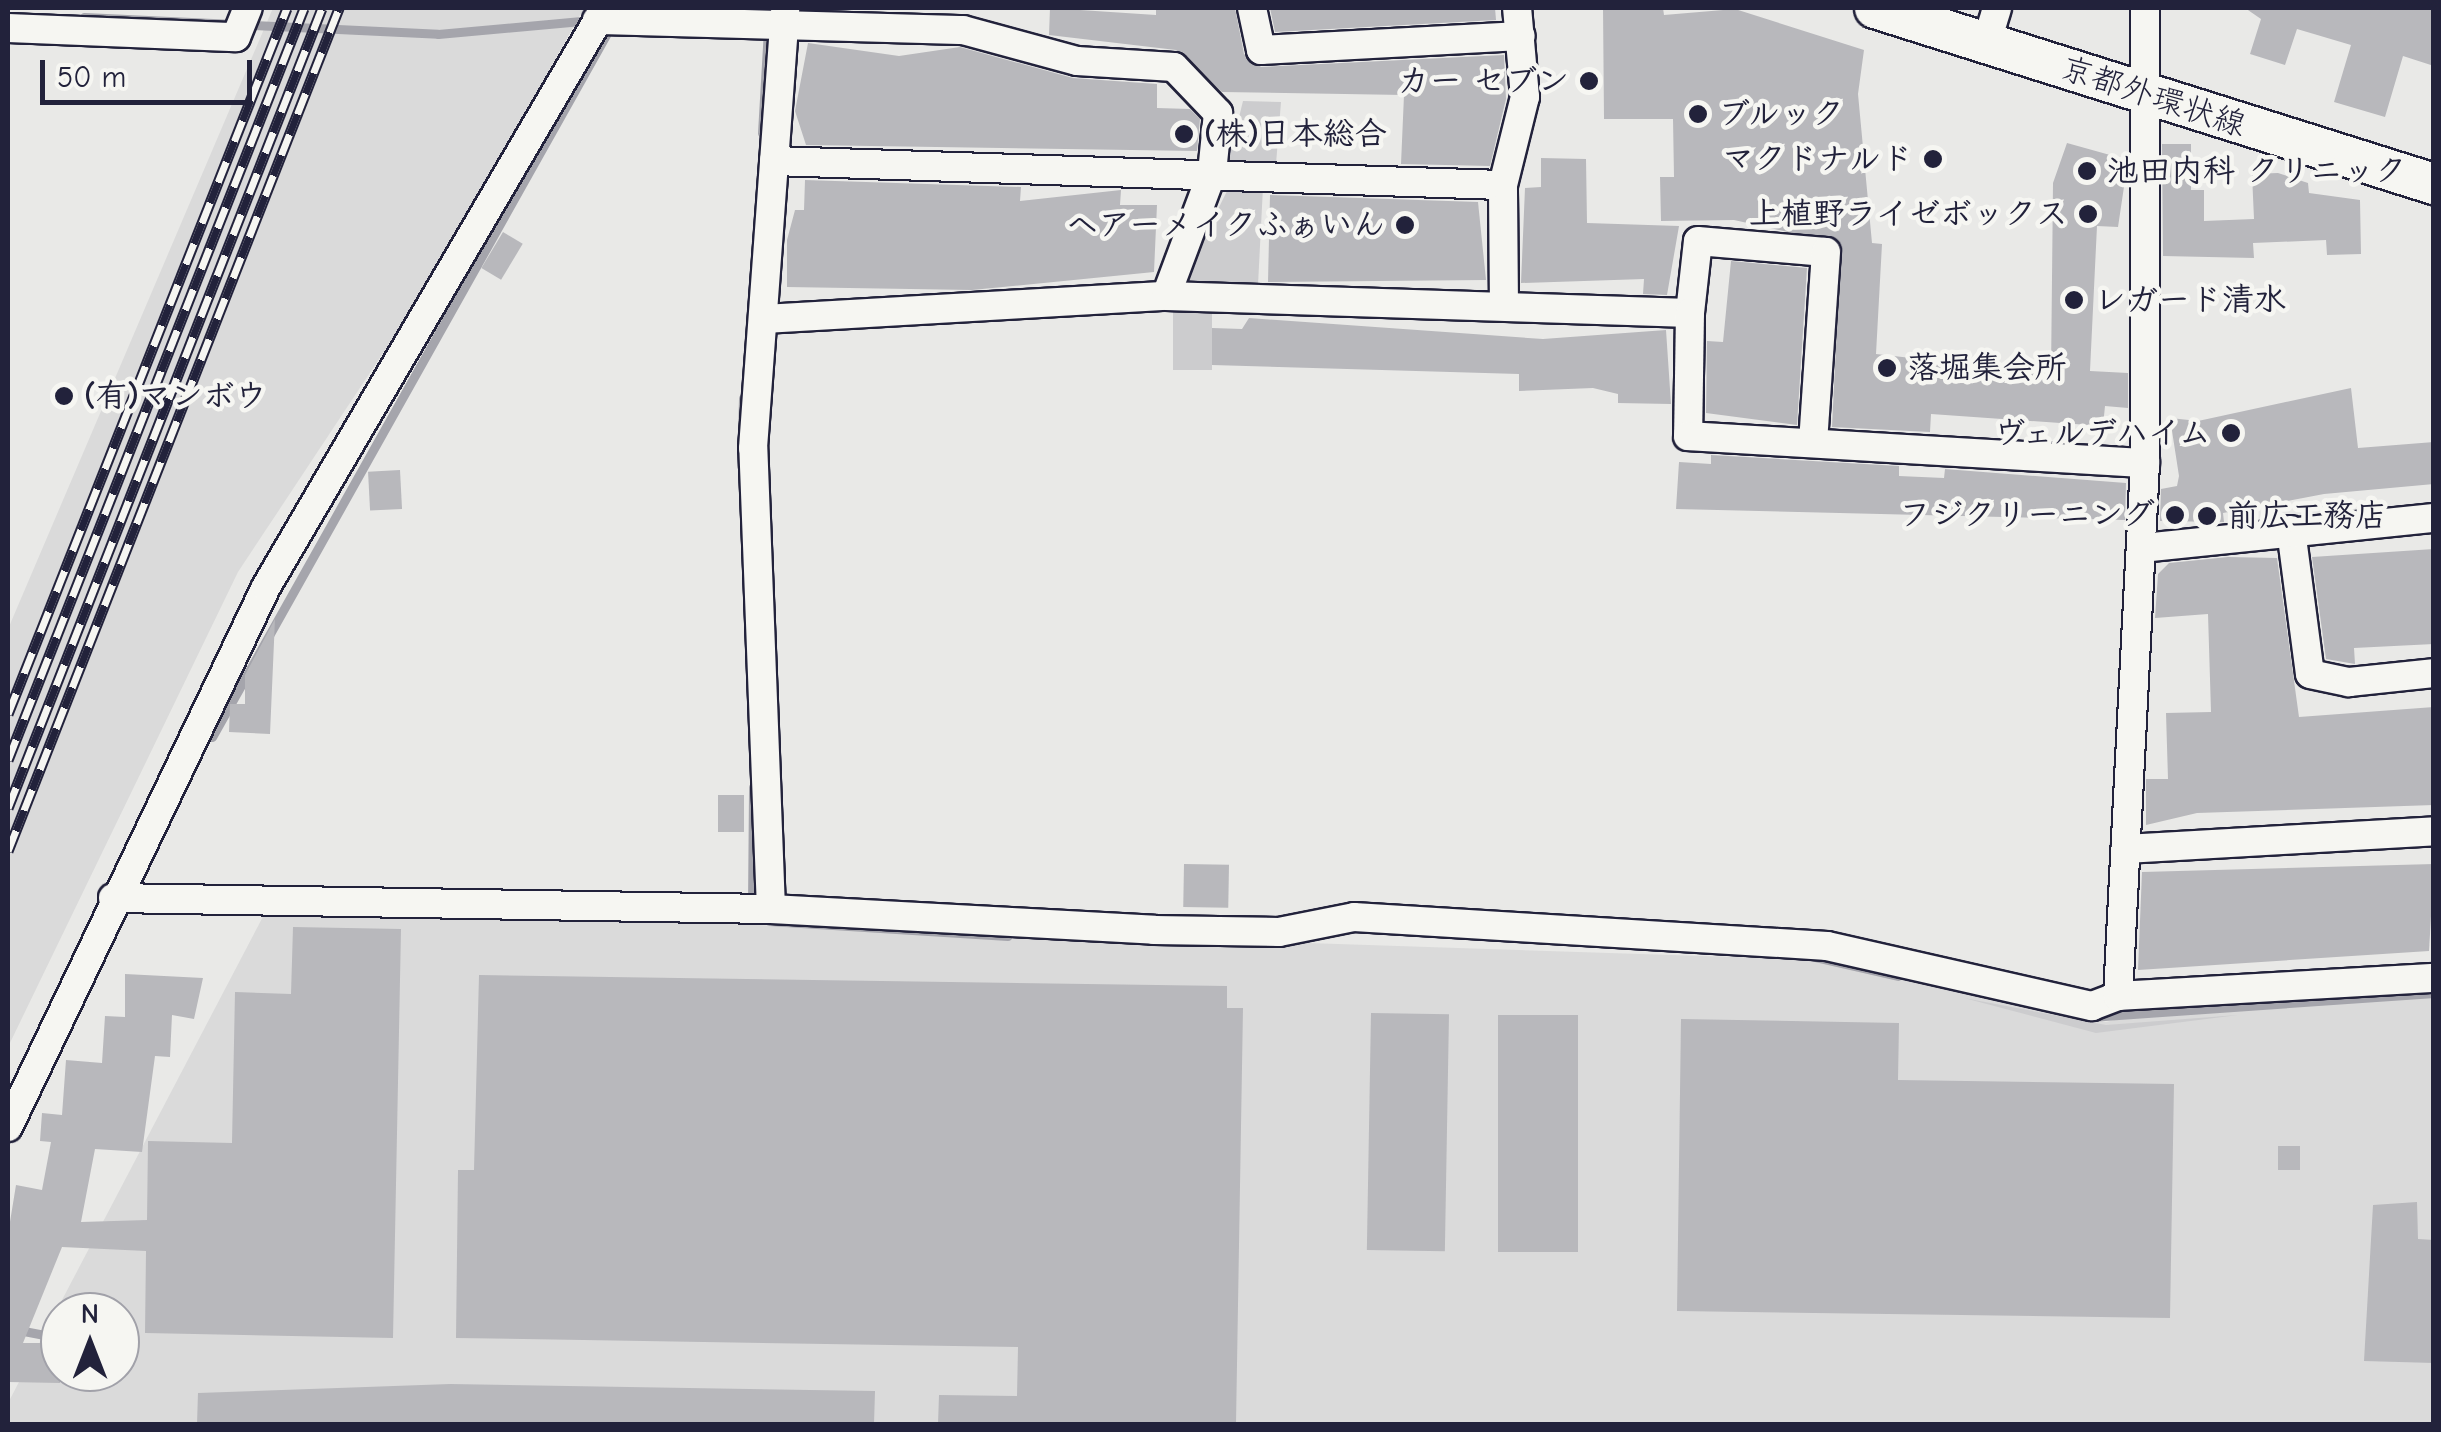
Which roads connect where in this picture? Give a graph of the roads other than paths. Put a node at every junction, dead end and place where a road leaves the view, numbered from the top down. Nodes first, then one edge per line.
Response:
1 (248, 8) edge
2 (1252, 8) edge
3 (1874, 8) edge
4 (2145, 8) edge
5 (601, 14) edge
6 (786, 17) edge
7 (53, 18) edge
8 (1519, 22) edge
9 (1992, 24) edge
10 (8, 28) edge
11 (2139, 96) junction
12 (774, 161) junction
13 (1212, 173) junction
14 (2434, 184) edge
15 (1503, 185) junction
16 (1166, 296) junction
17 (1504, 306) junction
18 (1690, 313) junction
19 (764, 319) junction
20 (1813, 441) junction
21 (2145, 463) junction
22 (2434, 518) edge
23 (2291, 530) junction
24 (2143, 548) junction
25 (2434, 673) edge
26 (2434, 831) edge
27 (2126, 850) junction
28 (113, 898) junction
29 (771, 910) junction
30 (2434, 978) edge
31 (2118, 996) junction
32 (8, 1126) edge

1 - 7 street
2 - 8 street
3 - 9 main road, 京都外環状線
4 - 11 street
5 - 6 street
5 - 28 street
6 - 12 street
6 - 13 street
7 - 10 street
8 - 15 street
9 - 11 main road, 京都外環状線
11 - 14 main road, 京都外環状線
11 - 21 street
12 - 13 street
12 - 19 street
13 - 15 street
13 - 16 street
15 - 17 street
16 - 17 street
16 - 19 street
17 - 18 street
18 - 20 street
18 - 20 street
19 - 29 street
20 - 21 street
21 - 24 street
22 - 23 street
23 - 24 street
23 - 25 street
24 - 27 street
26 - 27 street
27 - 31 street
28 - 29 street
28 - 32 street
29 - 31 street
30 - 31 street

